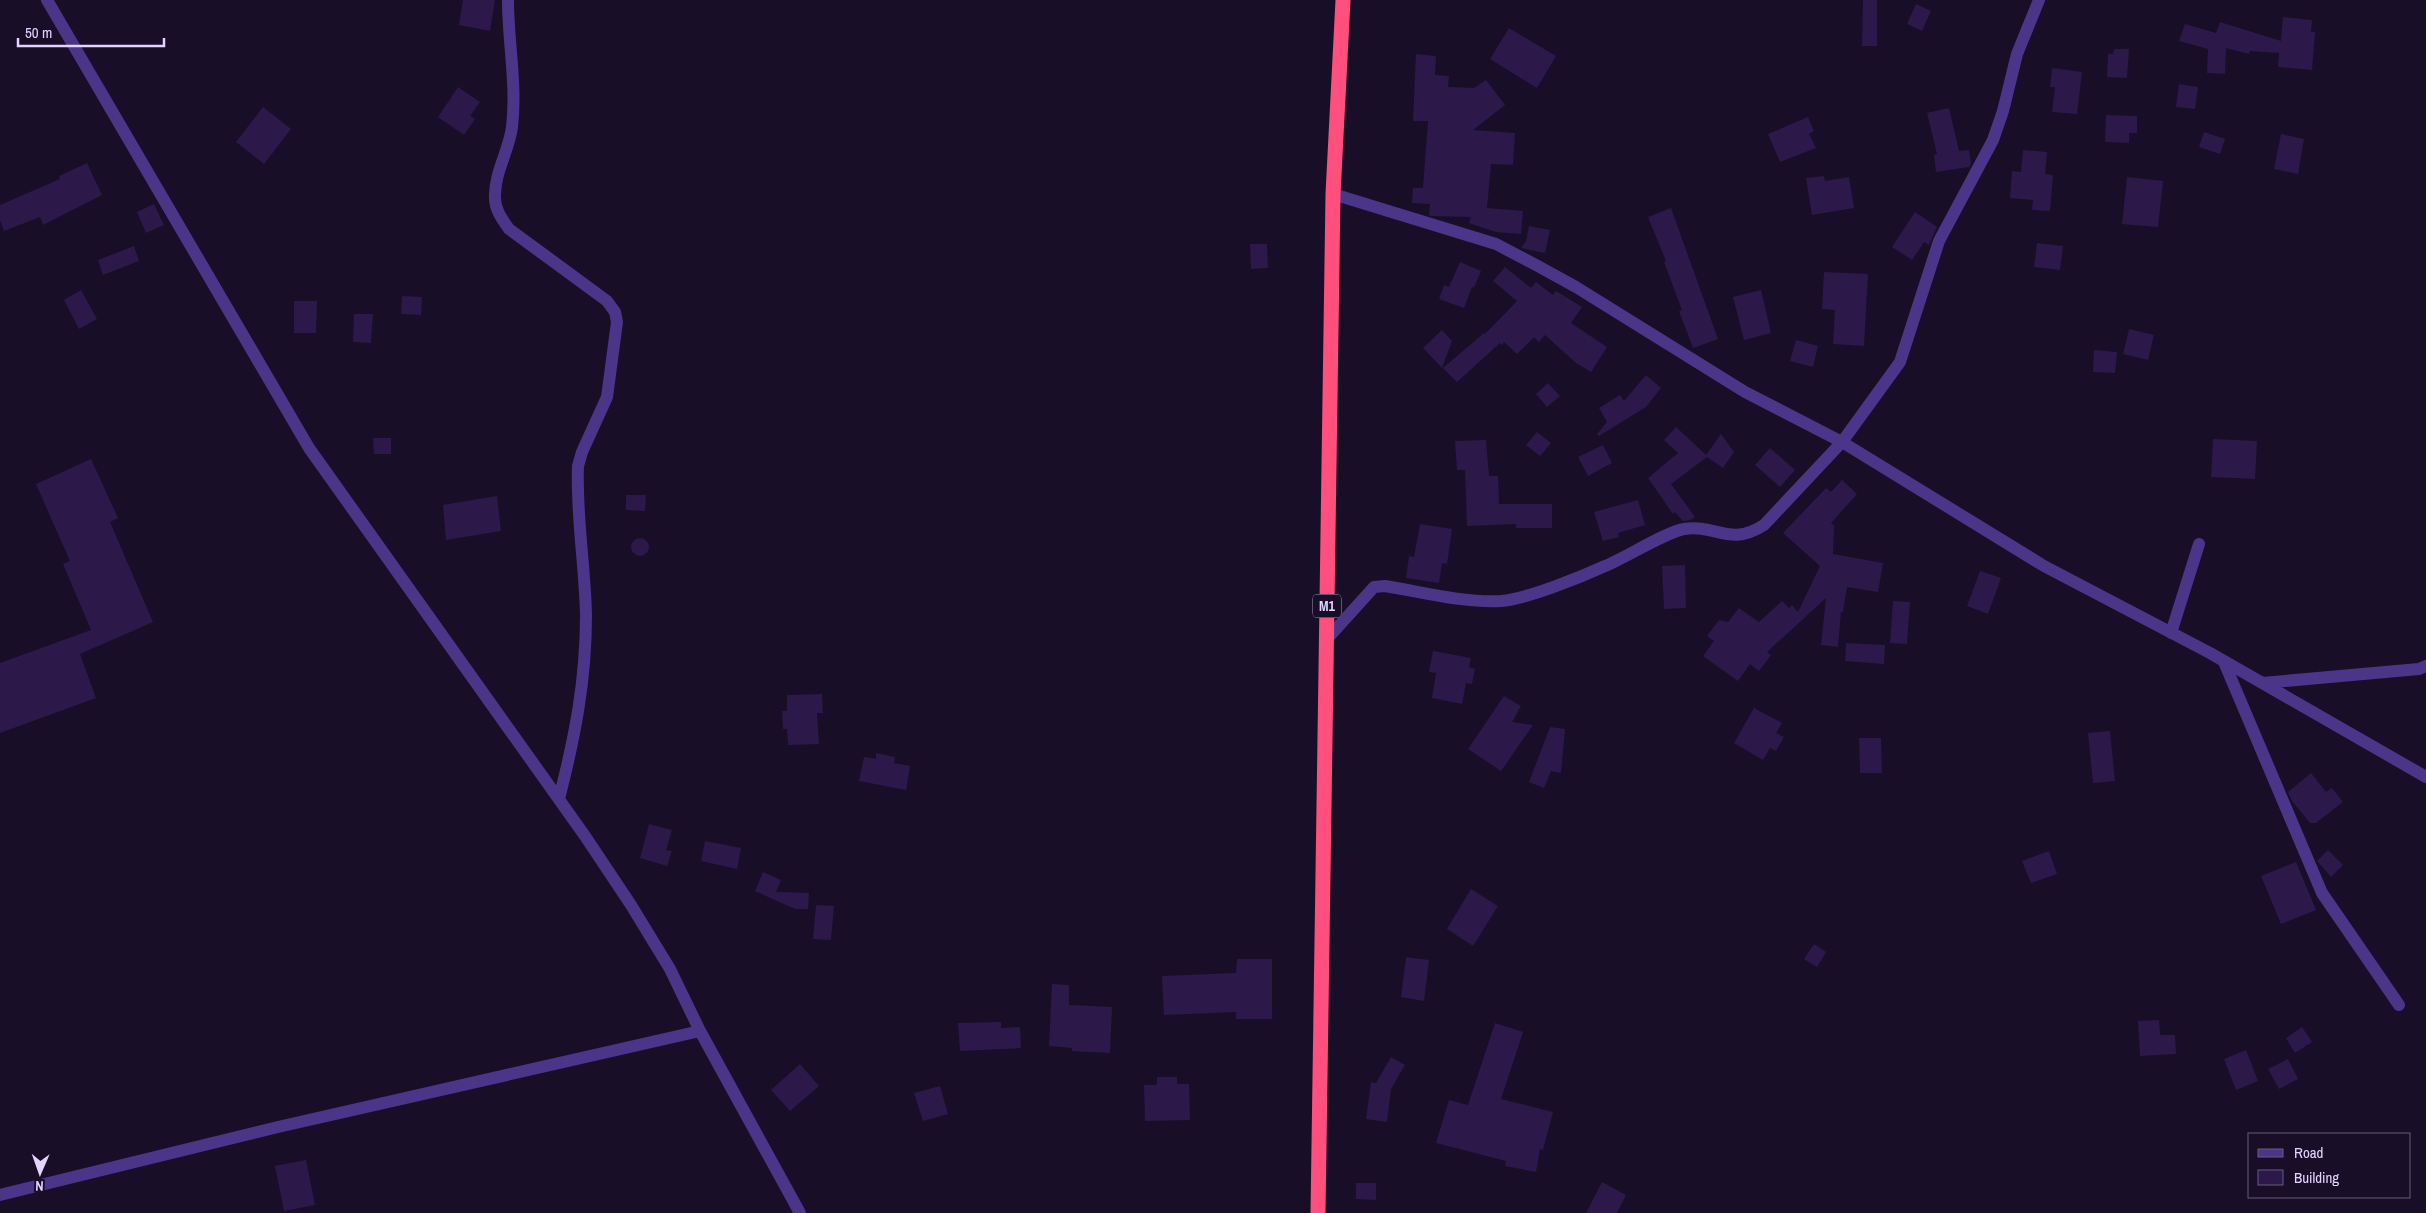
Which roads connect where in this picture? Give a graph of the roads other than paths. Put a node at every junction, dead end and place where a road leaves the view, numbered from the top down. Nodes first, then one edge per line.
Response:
1 (47, 0) edge
2 (508, 0) edge
3 (1343, 0) edge
4 (2039, 0) edge
5 (1333, 194) junction
6 (1842, 442) junction
7 (2199, 544) dead end
8 (2171, 633) junction
9 (1326, 639) junction
10 (2224, 662) junction
11 (2426, 666) edge
12 (2262, 684) junction
13 (2426, 777) edge
14 (559, 799) junction
15 (2399, 1005) dead end
16 (700, 1031) junction
17 (0, 1195) edge
18 (800, 1213) edge
19 (1318, 1213) edge

1 - 14 street
2 - 14 street
3 - 5 highway, M1
4 - 6 street
5 - 6 street
5 - 9 highway, M1
6 - 8 street
6 - 9 street
7 - 8 street
8 - 10 street
9 - 19 highway, M1
10 - 12 street
10 - 15 street
11 - 12 street
12 - 13 street
14 - 16 street
16 - 17 street
16 - 18 street

